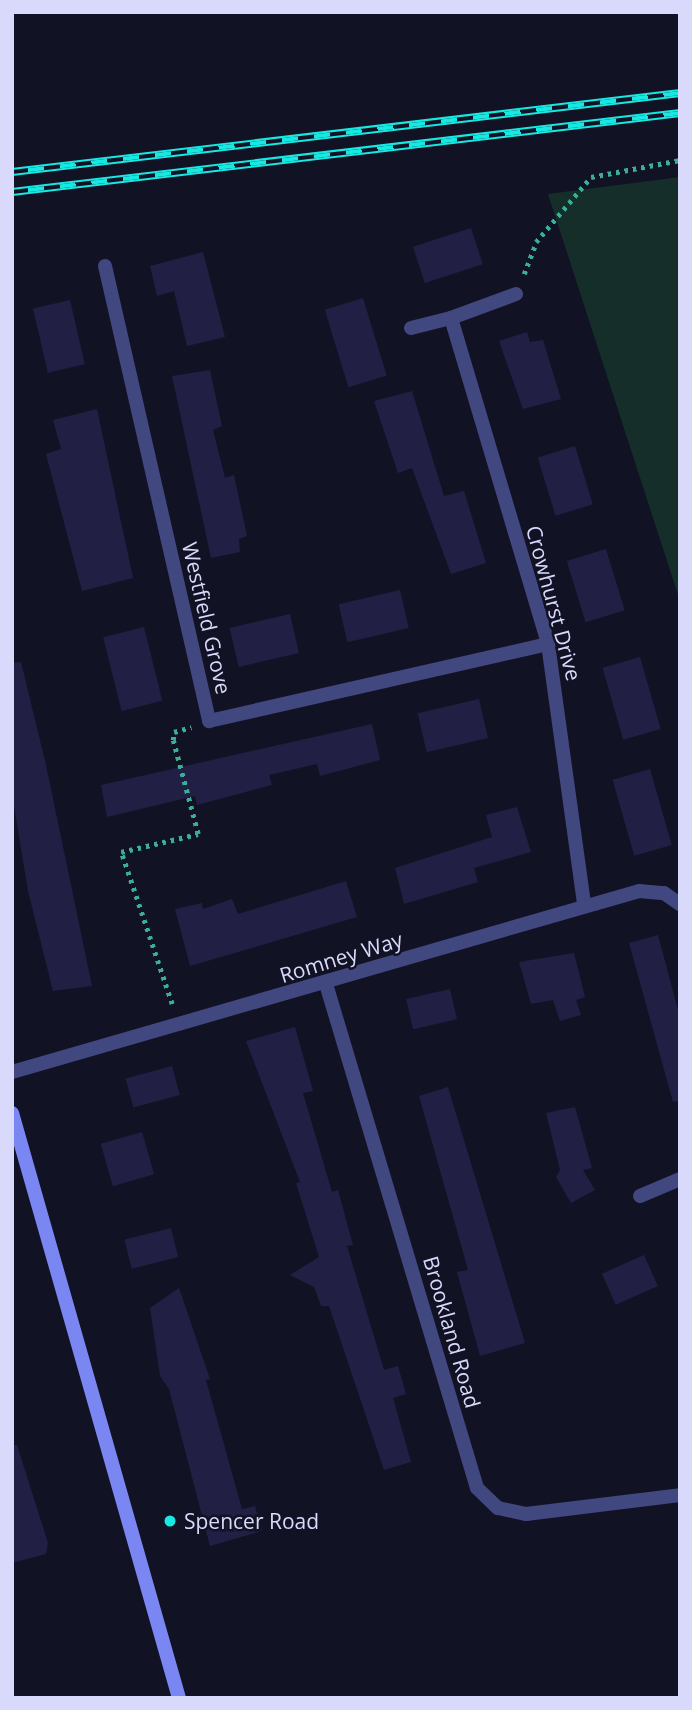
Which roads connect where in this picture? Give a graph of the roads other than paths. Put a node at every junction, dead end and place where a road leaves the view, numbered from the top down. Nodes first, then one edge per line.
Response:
1 (105, 266) dead end
2 (516, 294) road end
3 (451, 318) junction
4 (411, 328) dead end
5 (548, 644) junction
6 (680, 904) edge
7 (584, 905) junction
8 (326, 984) junction
9 (12, 1073) edge
10 (12, 1113) edge
11 (680, 1179) edge
12 (640, 1196) dead end
13 (680, 1495) edge
14 (179, 1698) edge

1 - 5 street, Westfield Grove
2 - 3 street
3 - 4 street
3 - 5 street, Crowhurst Drive
5 - 7 street, Crowhurst Drive
6 - 7 street, Romney Way
7 - 8 street, Romney Way
8 - 9 street, Romney Way
8 - 13 street, Brookland Road
10 - 14 street
11 - 12 street

